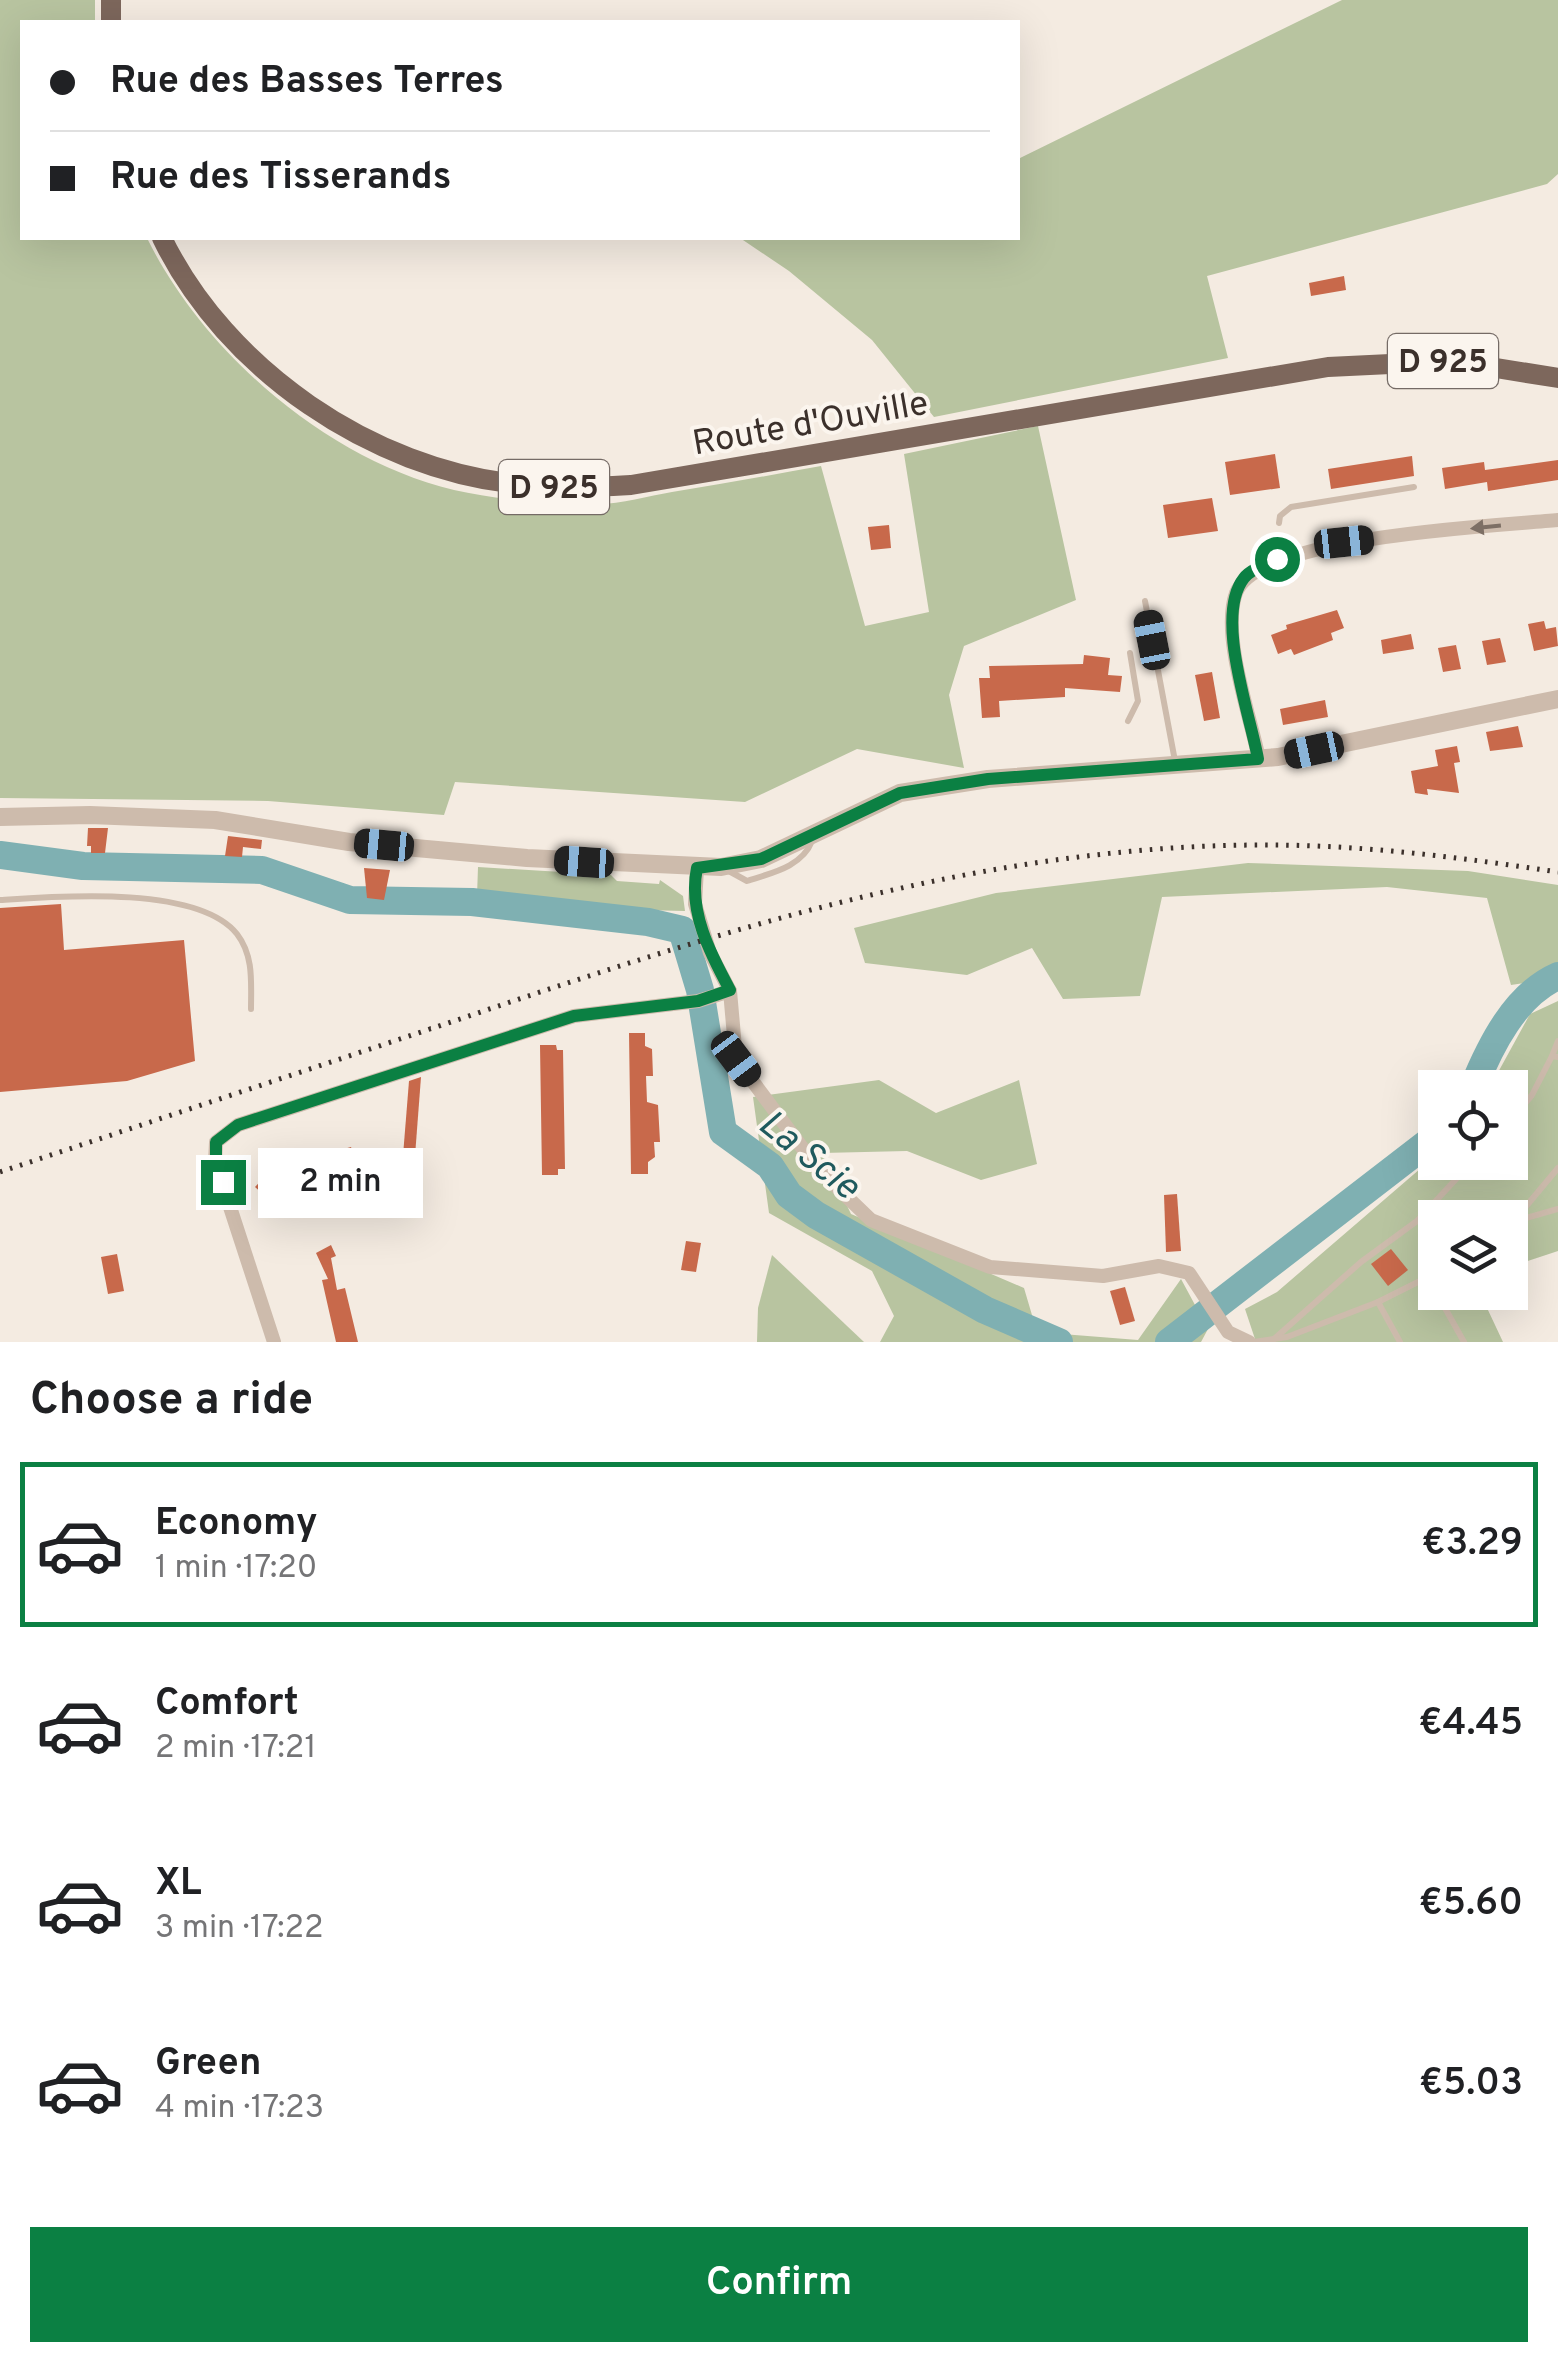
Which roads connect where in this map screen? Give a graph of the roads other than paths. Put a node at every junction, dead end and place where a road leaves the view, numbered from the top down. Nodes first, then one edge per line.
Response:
1 (163, 240) edge
2 (1558, 378) edge
3 (1414, 487) dead end
4 (1558, 520) edge
5 (1278, 523) dead end
6 (1145, 601) dead end
7 (1130, 652) dead end
8 (1558, 698) edge
9 (1128, 721) dead end
10 (1258, 759) junction
11 (1176, 767) junction
12 (0, 816) edge
13 (697, 868) junction
14 (0, 900) edge
15 (726, 992) junction
16 (252, 1008) dead end
17 (1558, 1041) edge
18 (1555, 1056) edge
19 (1528, 1100) edge
20 (1558, 1168) edge
21 (1455, 1180) edge
22 (1528, 1204) edge
23 (1558, 1209) edge
24 (1528, 1218) edge
25 (1418, 1283) edge
26 (1378, 1302) junction
27 (1446, 1310) edge
28 (1274, 1339) junction
29 (274, 1342) edge
30 (1252, 1342) edge
31 (1400, 1342) edge
32 (1464, 1342) edge

1 - 2 main road, Route d'Ouville / D 925
3 - 5 lane
4 -> 10 street
6 - 11 lane
7 - 9 lane
8 - 10 street
10 - 11 street
11 - 13 street
12 - 13 street
13 - 15 street
14 - 16 lane
15 - 29 street
15 - 30 street
17 - 18 lane
18 - 19 lane
20 - 22 lane
21 - 28 lane
23 - 24 lane
25 - 26 lane
26 - 28 lane
26 - 31 lane
27 - 32 lane
28 - 30 lane

